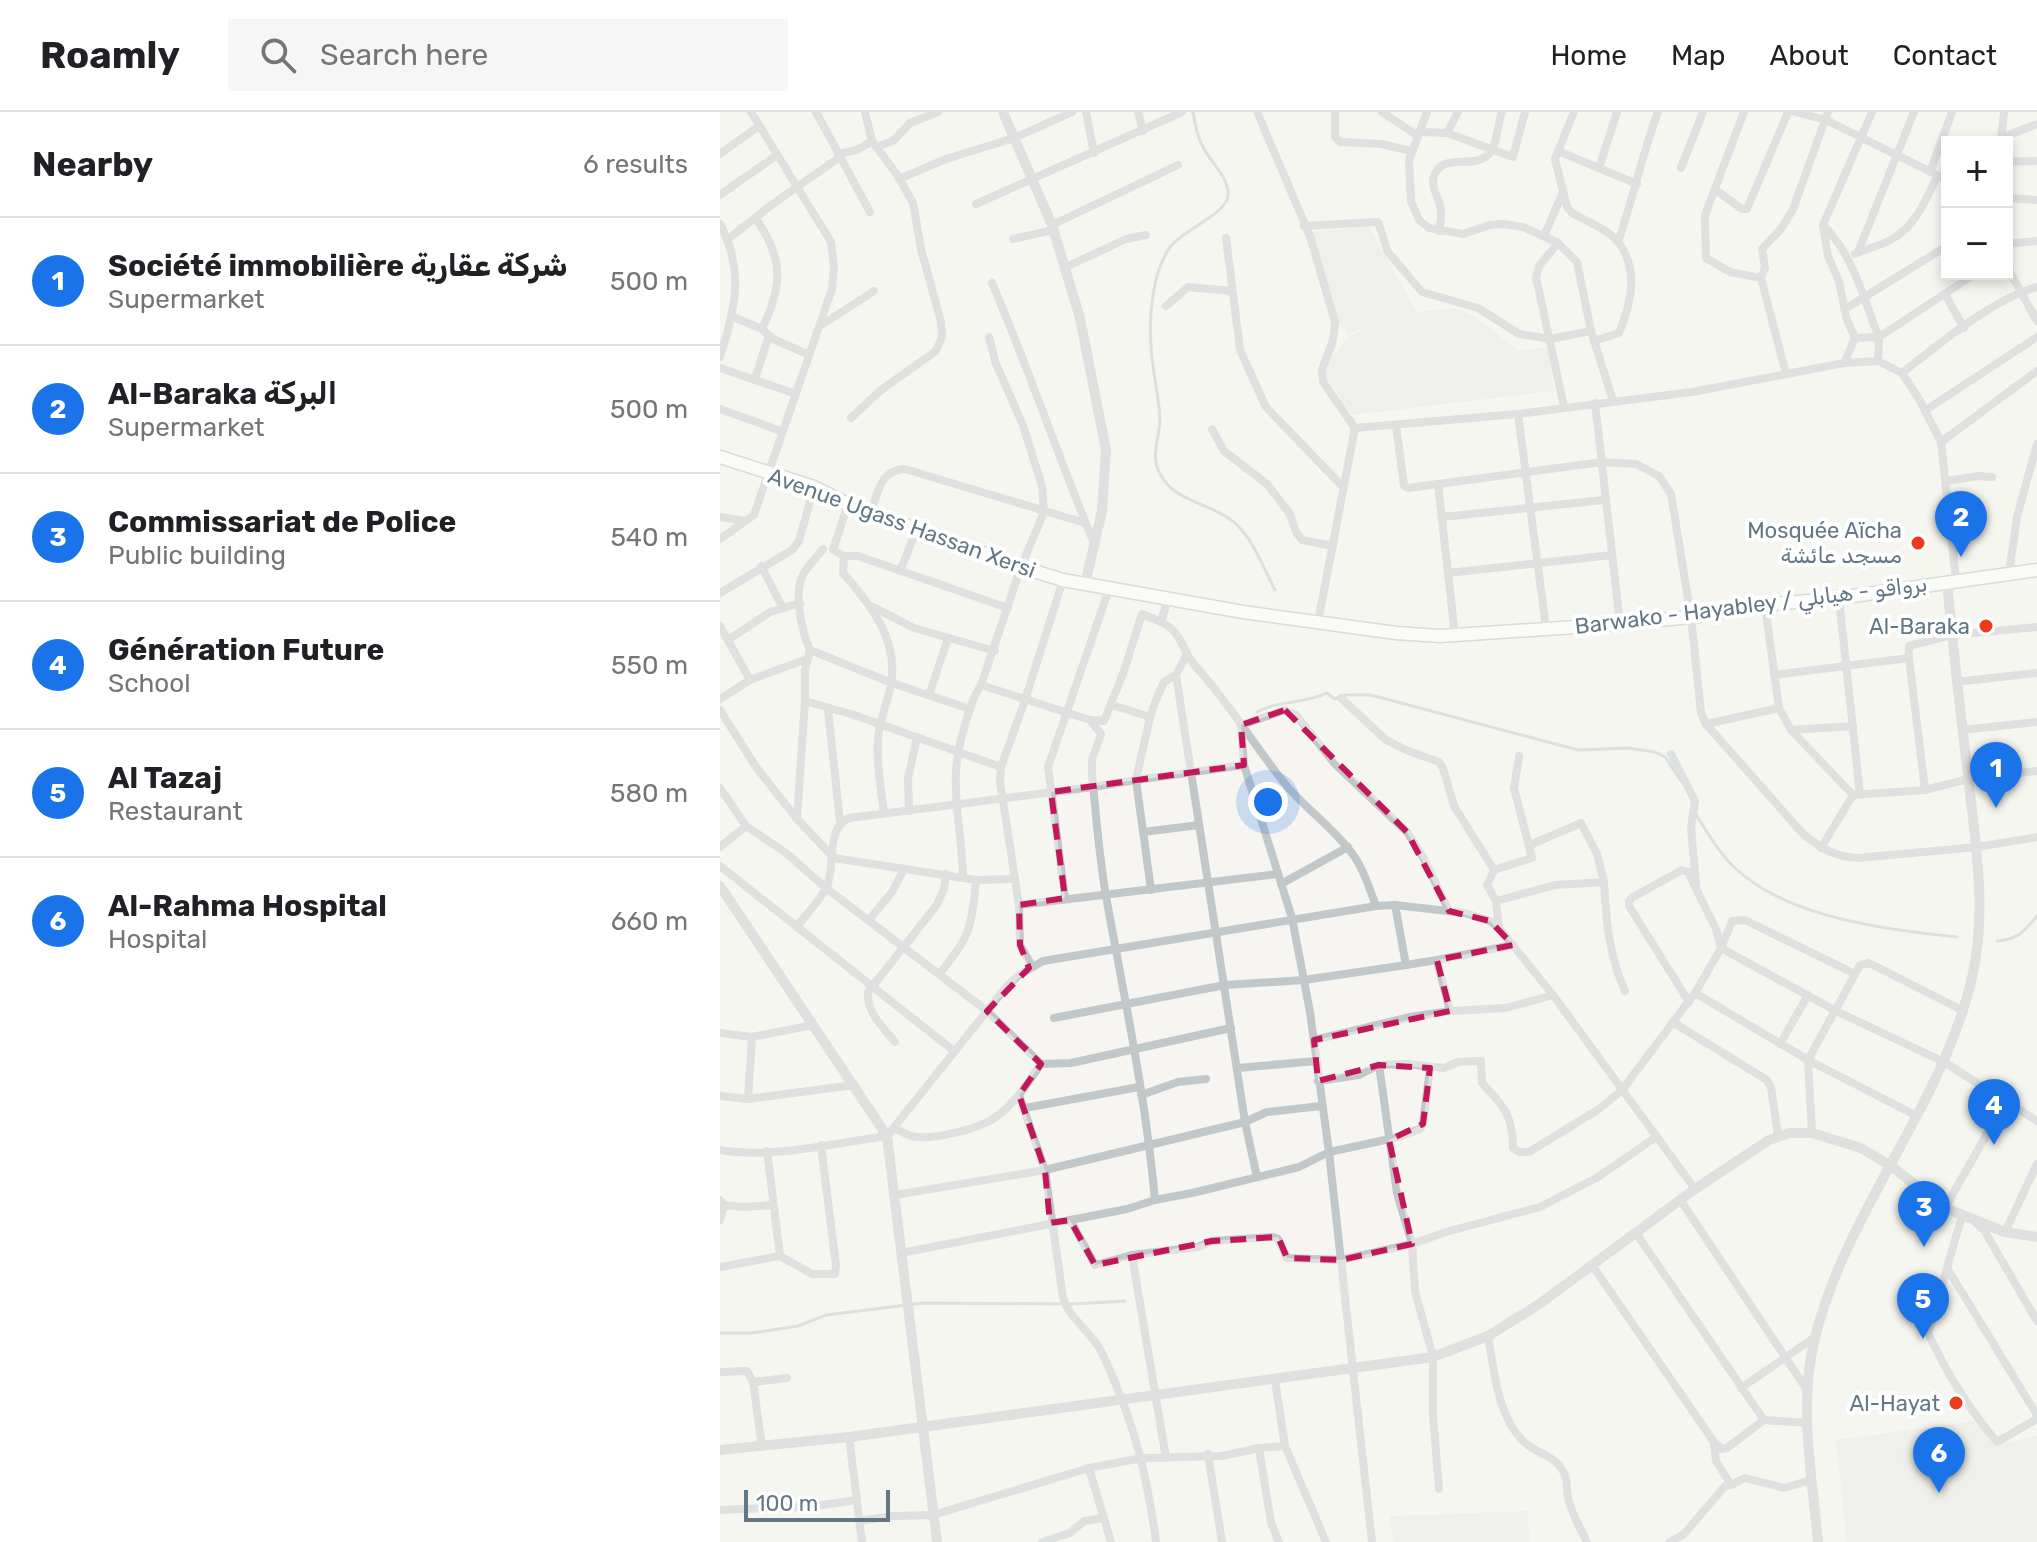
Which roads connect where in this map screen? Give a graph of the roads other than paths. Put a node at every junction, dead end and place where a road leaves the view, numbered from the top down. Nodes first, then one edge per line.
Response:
1 (751, 112) edge
2 (816, 112) edge
3 (865, 112) edge
4 (938, 112) edge
5 (1003, 112) edge
6 (1072, 112) edge
7 (1086, 112) edge
8 (1138, 112) edge
9 (1182, 112) edge
10 (1257, 112) edge
11 (1335, 112) edge
12 (1382, 112) edge
13 (1427, 112) edge
14 (1458, 112) edge
15 (1502, 112) edge
16 (1525, 112) edge
17 (1574, 112) edge
18 (1617, 112) edge
19 (1658, 112) edge
20 (1703, 112) edge
21 (1744, 112) edge
22 (1788, 112) edge
23 (1799, 112) edge
24 (1872, 112) edge
25 (1914, 112) edge
26 (1952, 112) edge
27 (2004, 112) edge
28 (1827, 116) edge
29 (2037, 124) edge
30 (759, 126) junction
31 (1143, 131) junction
32 (1447, 133) junction
33 (1419, 134) junction
34 (2001, 136) edge
35 (2009, 136) edge
36 (1014, 138) junction
37 (1862, 138) junction
38 (874, 144) junction
39 (1492, 149) junction
40 (1411, 151) junction
41 (1558, 151) junction
42 (1094, 153) junction
43 (720, 154) edge
44 (777, 155) junction
45 (839, 156) junction
46 (1898, 156) junction
47 (2037, 161) edge
48 (2013, 162) edge
49 (1178, 165) dead end
50 (1599, 168) junction
51 (1681, 168) dead end
52 (1933, 174) junction
53 (1941, 177) edge
54 (899, 179) junction
55 (1031, 179) junction
56 (1637, 184) junction
57 (797, 186) junction
58 (1716, 190) junction
59 (1563, 191) junction
60 (720, 195) edge
61 (2013, 198) edge
62 (2037, 200) edge
63 (976, 204) dead end
64 (870, 212) dead end
65 (756, 219) junction
66 (720, 224) edge
67 (1823, 225) junction
68 (1304, 226) junction
69 (1052, 228) junction
70 (1439, 231) junction
71 (1146, 235) dead end
72 (1544, 236) junction
73 (1226, 238) dead end
74 (728, 239) junction
75 (1013, 239) dead end
76 (2037, 241) edge
77 (1618, 242) junction
78 (1558, 243) junction
79 (2013, 243) edge
80 (1941, 250) edge
81 (1858, 252) junction
82 (1848, 258) junction
83 (1064, 268) junction
84 (2013, 277) edge
85 (1761, 278) junction
86 (1966, 280) edge
87 (992, 283) dead end
88 (2037, 287) edge
89 (874, 291) dead end
90 (1232, 291) junction
91 (2021, 291) junction
92 (1945, 294) junction
93 (1863, 300) junction
94 (1166, 306) dead end
95 (1845, 309) junction
96 (733, 317) junction
97 (2037, 321) edge
98 (819, 326) junction
99 (1964, 328) junction
100 (1591, 331) junction
101 (766, 332) junction
102 (989, 337) dead end
103 (1879, 337) junction
104 (2037, 337) edge
105 (1855, 338) junction
106 (1550, 339) junction
107 (1594, 341) junction
108 (807, 354) junction
109 (720, 357) edge
110 (1878, 361) junction
111 (1844, 363) junction
112 (720, 368) edge
113 (2037, 371) edge
114 (1902, 373) junction
115 (1786, 374) junction
116 (755, 379) junction
117 (796, 394) junction
118 (1613, 401) junction
119 (1595, 403) junction
120 (1564, 407) junction
121 (720, 409) edge
122 (1926, 410) junction
123 (1518, 414) junction
124 (851, 418) dead end
125 (1396, 425) junction
126 (1355, 428) junction
127 (1212, 429) dead end
128 (781, 431) junction
129 (1941, 442) junction
130 (2037, 444) edge
131 (720, 457) edge
132 (1602, 462) junction
133 (2034, 467) edge
134 (1526, 472) junction
135 (766, 473) junction
136 (1992, 477) dead end
137 (1947, 481) junction
138 (1438, 484) junction
139 (814, 487) junction
140 (1343, 487) junction
141 (1604, 500) junction
142 (848, 504) junction
143 (1531, 508) junction
144 (871, 511) junction
145 (1044, 512) junction
146 (720, 517) edge
147 (1442, 517) junction
148 (747, 522) junction
149 (1085, 523) junction
150 (917, 529) junction
151 (720, 539) edge
152 (1094, 544) junction
153 (1333, 546) junction
154 (823, 549) dead end
155 (1612, 555) junction
156 (844, 556) junction
157 (1538, 563) junction
158 (761, 566) junction
159 (1021, 567) junction
160 (2037, 570) edge
161 (900, 571) junction
162 (1448, 573) junction
163 (2009, 573) junction
164 (1063, 580) junction
165 (1951, 582) junction
166 (1085, 584) junction
167 (1109, 589) junction
168 (721, 590) edge
169 (1839, 598) junction
170 (1168, 599) junction
171 (800, 603) junction
172 (1765, 605) junction
173 (873, 607) junction
174 (783, 608) junction
175 (1008, 608) junction
176 (1691, 617) junction
177 (1161, 622) junction
178 (1318, 622) junction
179 (1620, 624) junction
180 (720, 626) edge
181 (2037, 627) edge
182 (1546, 628) junction
183 (1455, 635) junction
184 (1952, 635) junction
185 (948, 638) junction
186 (728, 640) junction
187 (995, 651) junction
188 (809, 655) junction
189 (1186, 656) junction
190 (1909, 658) junction
191 (1845, 664) junction
192 (2037, 673) edge
193 (1176, 675) junction
194 (1774, 675) junction
195 (750, 680) junction
196 (1956, 682) junction
197 (892, 683) junction
198 (981, 685) junction
199 (929, 695) junction
200 (1341, 698) dead end
201 (720, 699) edge
202 (1025, 700) junction
203 (805, 701) junction
204 (1112, 705) junction
205 (1779, 708) junction
206 (828, 709) junction
207 (970, 709) junction
208 (720, 710) edge
209 (1065, 712) junction
210 (1150, 717) junction
211 (1090, 720) junction
212 (2037, 722) edge
213 (879, 724) junction
214 (1706, 724) junction
215 (1241, 725) junction
216 (1853, 726) junction
217 (1791, 730) junction
218 (1963, 730) junction
219 (917, 737) junction
220 (957, 751) junction
221 (1671, 754) dead end
222 (1519, 756) dead end
223 (1244, 765) junction
224 (1001, 767) junction
225 (2037, 771) edge
226 (1192, 773) junction
227 (1968, 779) junction
228 (1136, 780) junction
229 (1093, 787) junction
230 (720, 788) edge
231 (1925, 790) junction
232 (1051, 792) junction
233 (1856, 795) junction
234 (1002, 800) junction
235 (956, 806) junction
236 (909, 811) junction
237 (884, 814) junction
238 (797, 819) junction
239 (840, 822) junction
240 (1199, 825) junction
241 (746, 826) junction
242 (1143, 832) junction
243 (2037, 837) edge
244 (1530, 845) junction
245 (720, 847) edge
246 (1348, 847) junction
247 (1977, 847) junction
248 (1821, 848) junction
249 (834, 858) junction
250 (720, 866) edge
251 (904, 869) junction
252 (1494, 870) junction
253 (946, 874) junction
254 (1278, 874) junction
255 (963, 878) junction
256 (1013, 879) junction
257 (976, 880) junction
258 (1604, 882) junction
259 (1207, 884) junction
260 (1281, 884) junction
261 (720, 886) edge
262 (826, 888) junction
263 (1697, 889) junction
264 (1151, 890) junction
265 (1105, 895) junction
266 (1065, 898) junction
267 (1496, 901) junction
268 (731, 902) junction
269 (1019, 905) junction
270 (1395, 905) junction
271 (1376, 906) junction
272 (720, 909) edge
273 (1449, 911) junction
274 (1292, 918) junction
275 (869, 920) junction
276 (797, 927) junction
277 (1499, 928) junction
278 (1215, 933) junction
279 (1513, 945) junction
280 (903, 946) junction
281 (1721, 948) junction
282 (1117, 950) junction
283 (1437, 960) junction
284 (1406, 965) junction
285 (1032, 966) junction
286 (939, 974) junction
287 (1855, 974) junction
288 (1304, 980) junction
289 (1225, 985) junction
290 (872, 988) junction
291 (1625, 991) dead end
292 (1695, 993) junction
293 (1553, 995) junction
294 (1808, 995) junction
295 (1689, 1002) junction
296 (1127, 1003) junction
297 (987, 1011) junction
298 (1450, 1011) junction
299 (1836, 1011) junction
300 (1964, 1011) junction
301 (1054, 1018) dead end
302 (1674, 1023) junction
303 (813, 1025) junction
304 (1231, 1028) junction
305 (720, 1033) edge
306 (752, 1037) junction
307 (1314, 1040) junction
308 (895, 1042) dead end
309 (1780, 1044) junction
310 (1134, 1049) junction
311 (954, 1051) junction
312 (1808, 1060) junction
313 (1316, 1061) junction
314 (1944, 1062) junction
315 (1041, 1064) junction
316 (1379, 1065) junction
317 (1238, 1068) junction
318 (1430, 1068) junction
319 (1206, 1079) dead end
320 (1318, 1081) junction
321 (854, 1085) junction
322 (1622, 1090) junction
323 (1140, 1091) junction
324 (1019, 1095) junction
325 (720, 1096) edge
326 (748, 1099) junction
327 (2006, 1100) junction
328 (1321, 1106) junction
329 (1025, 1108) junction
330 (1917, 1116) junction
331 (2037, 1121) edge
332 (1245, 1122) junction
333 (891, 1132) junction
334 (1812, 1133) junction
335 (1778, 1136) junction
336 (1656, 1137) junction
337 (1388, 1140) junction
338 (821, 1145) junction
339 (1150, 1145) junction
340 (720, 1150) edge
341 (767, 1151) junction
342 (1329, 1152) junction
343 (2037, 1164) edge
344 (1891, 1166) junction
345 (1045, 1170) junction
346 (1257, 1177) junction
347 (1695, 1189) junction
348 (895, 1195) junction
349 (1155, 1200) junction
350 (1681, 1201) junction
351 (722, 1202) edge
352 (773, 1205) junction
353 (1945, 1208) junction
354 (1962, 1216) junction
355 (720, 1220) edge
356 (1070, 1220) junction
357 (1975, 1222) junction
358 (1050, 1223) junction
359 (2005, 1232) junction
360 (1636, 1233) junction
361 (2037, 1237) edge
362 (1412, 1244) junction
363 (901, 1253) junction
364 (1132, 1255) junction
365 (780, 1256) junction
366 (1341, 1260) junction
367 (1592, 1265) junction
368 (720, 1267) edge
369 (1947, 1268) junction
370 (2037, 1321) edge
371 (1488, 1336) junction
372 (1815, 1337) junction
373 (1433, 1357) junction
374 (1787, 1359) junction
375 (1351, 1370) junction
376 (720, 1372) edge
377 (787, 1378) dead end
378 (1275, 1380) junction
379 (753, 1382) junction
380 (1741, 1388) junction
381 (1808, 1390) junction
382 (1156, 1395) junction
383 (1122, 1398) junction
384 (2037, 1417) edge
385 (1764, 1420) junction
386 (1807, 1423) junction
387 (922, 1427) junction
388 (849, 1437) junction
389 (1714, 1442) junction
390 (1285, 1446) junction
391 (762, 1447) junction
392 (1259, 1448) junction
393 (720, 1450) edge
394 (1208, 1454) junction
395 (1142, 1458) junction
396 (1166, 1458) junction
397 (1089, 1468) junction
398 (1811, 1480) junction
399 (1731, 1485) junction
400 (1439, 1489) dead end
401 (857, 1500) junction
402 (720, 1510) edge
403 (933, 1515) junction
404 (1104, 1518) junction
405 (859, 1521) junction
406 (862, 1542) edge
407 (937, 1542) edge
408 (1042, 1542) edge
409 (1111, 1542) edge
410 (1156, 1542) edge
411 (1222, 1542) edge
412 (1279, 1542) edge
413 (1326, 1542) edge
414 (1372, 1542) edge
415 (1587, 1542) edge
416 (1670, 1542) edge
417 (1818, 1542) edge

1 - 30 street
2 - 45 street
3 - 38 street
4 - 38 street
5 - 36 street
6 - 36 street
7 - 42 street
8 - 31 street
9 - 31 street
10 - 68 street
11 - 40 street
12 - 33 street
13 - 33 street
14 - 32 street
15 - 39 street
16 - 39 street
17 - 41 street
18 - 50 street
19 - 56 street
20 - 51 street
21 - 58 street
22 - 58 street
23 - 28 street
24 - 37 street
25 - 46 street
26 - 52 street
27 - 34 street
28 - 37 street
28 - 85 street
29 - 35 street
30 - 43 street
30 - 44 street
31 - 42 street
32 - 33 street
32 - 39 street
33 - 40 street
36 - 54 street
36 - 55 street
37 - 46 street
37 - 67 street
38 - 45 street
38 - 54 street
39 - 70 street
40 - 70 street
41 - 50 street
41 - 59 street
42 - 55 street
44 - 57 street
44 - 60 street
45 - 57 street
45 - 64 street
46 - 52 street
46 - 81 street
47 - 48 street
49 - 69 street
50 - 56 street
52 - 53 street
52 - 81 street
54 - 124 street
55 - 63 street
55 - 69 street
56 - 77 street
57 - 65 street
57 - 98 street
58 - 85 street
59 - 72 street
59 - 77 street
61 - 62 street
65 - 74 street
65 - 101 street
66 - 74 street
67 - 82 street
67 - 95 street
68 - 106 street
68 - 126 street
69 - 75 street
69 - 83 street
70 - 72 street
71 - 83 street
72 - 78 street
73 - 90 street
74 - 96 street
76 - 79 street
77 - 107 street
78 - 100 street
78 - 106 street
80 - 93 street
81 - 82 street
82 - 93 street
83 - 152 street
84 - 91 street
85 - 115 street
86 - 92 street
87 - 149 street
88 - 91 street
89 - 98 street
90 - 94 street
90 - 140 street
91 - 97 street
91 - 99 street
92 - 99 street
92 - 103 street
93 - 95 street
93 - 103 street
95 - 105 street
96 - 101 street
96 - 109 street
98 - 108 street
99 - 114 street
100 - 106 street
100 - 107 street
101 - 108 street
101 - 116 street
102 - 145 street
103 - 105 street
103 - 110 street
104 - 122 street
105 - 111 street
106 - 120 street
107 - 118 street
108 - 117 street
110 - 111 street
110 - 114 street
111 - 115 street
112 - 116 street
113 - 129 street
114 - 122 street
115 - 118 street
116 - 117 street
117 - 128 street
118 - 119 street
119 - 120 street
119 - 132 street
120 - 123 street
121 - 128 street
122 - 129 street
123 - 125 street
123 - 134 street
125 - 126 street
125 - 138 street
126 - 140 street
127 - 153 street
128 - 135 street
129 - 137 street
130 - 133 street
131 - 135 main road, Avenue Ugass Hassan Xersi
132 - 134 street
132 - 141 street
132 - 176 street
133 - 163 street
134 - 138 street
134 - 143 street
135 - 139 main road, Avenue Ugass Hassan Xersi
135 - 148 street
136 - 137 street
137 - 165 street
138 - 147 street
139 - 142 main road, Avenue Ugass Hassan Xersi
139 - 158 street
140 - 153 street
141 - 143 street
141 - 155 street
142 - 144 main road, Avenue Ugass Hassan Xersi
142 - 156 street
143 - 147 street
143 - 157 street
144 - 145 street
144 - 150 main road, Avenue Ugass Hassan Xersi
145 - 149 street
145 - 159 street
146 - 148 street
147 - 162 street
148 - 151 street
149 - 152 street
150 - 159 main road, Avenue Ugass Hassan Xersi
150 - 161 street
152 - 166 street
153 - 178 street
154 - 171 street
155 - 157 street
155 - 179 street
156 - 161 street
156 - 173 street
157 - 162 street
157 - 182 street
158 - 168 street
158 - 174 street
159 - 164 main road, Avenue Ugass Hassan Xersi
159 - 175 street
160 - 163 main road, Barwako - Hayabley / برواقو - هيابلي
161 - 175 street
162 - 183 street
163 - 165 main road, Barwako - Hayabley / برواقو - هيابلي
164 - 166 main road, Avenue Ugass Hassan Xersi
164 - 202 street
165 - 169 main road, Barwako - Hayabley / برواقو - هيابلي
165 - 184 street
166 - 167 main road, Barwako - Hayabley / برواقو - هيابلي
167 - 170 main road, Barwako - Hayabley / برواقو - هيابلي
167 - 209 street
169 - 172 main road, Barwako - Hayabley / برواقو - هيابلي
169 - 191 street
170 - 177 street
170 - 178 main road, Barwako - Hayabley / برواقو - هيابلي
171 - 174 street
171 - 188 street
172 - 176 main road, Barwako - Hayabley / برواقو - هيابلي
172 - 194 street
173 - 185 street
173 - 197 street
174 - 186 street
175 - 187 street
176 - 179 main road, Barwako - Hayabley / برواقو - هيابلي
176 - 214 street
177 - 189 street
177 - 204 street
178 - 183 main road, Barwako - Hayabley / برواقو - هيابلي
179 - 182 main road, Barwako - Hayabley / برواقو - هيابلي
180 - 186 street
181 - 184 street
182 - 183 main road, Barwako - Hayabley / برواقو - هيابلي
184 - 190 street
184 - 196 street
185 - 187 street
185 - 199 street
186 - 195 street
187 - 198 street
188 - 195 street
188 - 197 street
188 - 203 street
189 - 193 street
189 - 215 street
190 - 191 street
190 - 231 street
191 - 194 street
191 - 216 street
192 - 196 street
193 - 210 street
193 - 226 street
194 - 205 street
195 - 201 street
196 - 218 street
197 - 199 street
197 - 213 street
198 - 202 street
198 - 207 street
199 - 207 street
200 - 252 street
202 - 209 street
202 - 224 street
203 - 206 street
203 - 238 street
204 - 210 street
204 - 211 street
205 - 214 street
205 - 217 street
206 - 213 street
206 - 239 street
207 - 220 street
208 - 238 street
209 - 211 street
209 - 232 street
210 - 228 street
211 - 229 street
212 - 218 street
213 - 219 street
213 - 237 street
214 - 248 street
215 - 223 street
215 - 246 street
215 - 273 street
216 - 217 street
216 - 233 street
217 - 233 street
218 - 227 street
219 - 220 street
219 - 236 street
220 - 224 street
220 - 235 street
221 - 263 street
222 - 244 street
223 - 226 street
223 - 254 street
224 - 234 street
225 - 227 street
226 - 228 street
226 - 240 street
227 - 231 street
227 - 247 street
228 - 229 street
228 - 242 street
229 - 232 street
229 - 265 street
230 - 241 street
231 - 233 street
232 - 234 street
232 - 266 street
233 - 248 street
234 - 235 street
234 - 256 street
235 - 236 street
235 - 255 street
236 - 237 street
237 - 239 street
238 - 249 street
239 - 249 street
240 - 242 street
240 - 259 street
241 - 245 street
241 - 262 street
242 - 264 street
243 - 247 street
244 - 252 street
244 - 258 street
246 - 260 street
246 - 271 street
247 - 248 street
247 - 300 street
249 - 251 street
249 - 262 street
250 - 276 street
251 - 253 street
251 - 275 street
252 - 267 street
253 - 255 street
253 - 280 street
254 - 259 street
254 - 260 street
255 - 257 street
256 - 257 street
256 - 269 street
257 - 286 street
258 - 267 street
258 - 291 street
259 - 264 street
259 - 278 street
260 - 274 street
261 - 268 street
262 - 275 street
262 - 276 street
263 - 281 street
263 - 295 street
264 - 265 street
265 - 266 street
265 - 282 street
266 - 269 street
267 - 277 street
268 - 272 street
268 - 303 street
269 - 285 street
270 - 271 street
270 - 273 street
270 - 284 street
271 - 274 street
273 - 277 street
274 - 278 street
274 - 288 street
275 - 280 street
276 - 290 street
277 - 279 street
278 - 282 street
278 - 289 street
279 - 283 street
279 - 293 street
280 - 286 street
280 - 290 street
281 - 287 street
281 - 292 street
281 - 294 street
282 - 285 street
282 - 296 street
283 - 284 street
283 - 298 street
284 - 288 street
285 - 297 street
286 - 297 street
287 - 299 street
287 - 300 street
288 - 289 street
288 - 307 street
289 - 296 street
289 - 304 street
290 - 308 street
290 - 311 street
292 - 295 street
292 - 309 street
293 - 298 street
293 - 322 street
294 - 299 street
294 - 309 street
295 - 302 street
296 - 301 street
296 - 310 street
297 - 311 street
297 - 315 street
298 - 307 street
299 - 312 street
299 - 314 street
300 - 314 street
302 - 322 street
302 - 335 street
303 - 306 street
303 - 321 street
304 - 310 street
304 - 317 street
305 - 306 street
306 - 326 street
307 - 313 street
309 - 312 street
310 - 315 street
310 - 323 street
311 - 333 street
312 - 330 street
312 - 334 street
313 - 317 street
313 - 320 street
314 - 327 street
314 - 330 street
315 - 324 street
316 - 318 street
316 - 320 street
316 - 337 street
317 - 332 street
318 - 322 street
318 - 337 street
319 - 323 street
320 - 328 street
321 - 326 street
321 - 333 street
322 - 336 street
323 - 329 street
323 - 339 street
324 - 329 street
324 - 333 street
325 - 326 street
327 - 331 street
327 - 353 street
328 - 332 street
328 - 342 street
329 - 345 street
330 - 344 street
332 - 339 street
332 - 346 street
333 - 338 street
333 - 348 street
334 - 335 street
334 - 344 street
335 - 347 street
336 - 347 street
336 - 362 street
337 - 342 street
337 - 362 street
338 - 341 street
338 - 365 street
339 - 345 street
339 - 349 street
340 - 341 street
341 - 352 street
342 - 346 street
342 - 366 street
343 - 359 street
344 - 353 street
344 - 372 street
345 - 348 street
345 - 358 street
346 - 349 street
347 - 350 street
348 - 363 street
349 - 356 street
350 - 360 street
350 - 374 street
351 - 352 street
351 - 355 street
352 - 365 street
353 - 354 street
354 - 357 street
354 - 369 street
356 - 358 street
356 - 364 street
357 - 359 street
357 - 370 street
358 - 363 street
358 - 383 street
359 - 361 street
360 - 367 street
360 - 380 street
362 - 366 street
362 - 373 street
363 - 387 street
364 - 366 street
364 - 382 street
365 - 368 street
366 - 375 street
367 - 371 street
367 - 389 street
369 - 384 street
369 - 384 street
371 - 373 street
371 - 415 street
372 - 374 street
372 - 381 street
373 - 375 street
373 - 400 street
374 - 380 street
374 - 381 street
375 - 378 street
375 - 414 street
376 - 379 street
377 - 379 street
378 - 382 street
378 - 390 street
379 - 391 street
380 - 385 street
381 - 386 street
382 - 383 street
382 - 396 street
383 - 387 street
383 - 395 street
385 - 386 street
385 - 389 street
386 - 398 street
387 - 388 street
387 - 403 street
388 - 391 street
388 - 401 street
389 - 399 street
390 - 392 street
390 - 413 street
391 - 393 street
392 - 394 street
392 - 412 street
394 - 396 street
394 - 411 street
395 - 396 street
395 - 397 street
395 - 410 street
397 - 403 street
397 - 404 street
398 - 399 street
398 - 417 street
399 - 416 street
401 - 402 street
401 - 405 street
403 - 405 street
403 - 407 street
404 - 408 street
404 - 409 street
405 - 406 street

